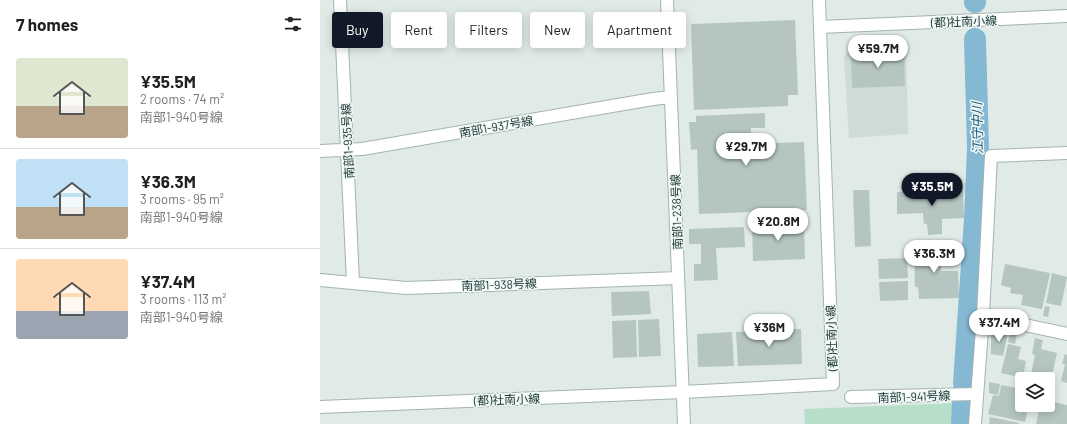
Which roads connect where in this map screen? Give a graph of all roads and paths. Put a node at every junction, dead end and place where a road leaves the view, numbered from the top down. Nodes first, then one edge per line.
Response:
1 (340, 0) edge
2 (667, 0) edge
3 (819, 0) edge
4 (1067, 16) edge
5 (820, 27) junction
6 (671, 97) junction
7 (320, 151) edge
8 (347, 151) junction
9 (1067, 153) edge
10 (678, 278) junction
11 (320, 280) edge
12 (353, 282) junction
13 (983, 316) junction
14 (1067, 334) edge
15 (683, 392) junction
16 (976, 394) junction
17 (851, 397) dead end
18 (320, 407) edge
19 (684, 424) edge
20 (974, 424) edge

1 - 8 street, 南部1-935号線
2 - 6 street, 南部1-238号線
3 - 5 street
4 - 5 street, (都)社南小線
5 - 15 street, (都)社南小線
6 - 8 street, 南部1-937号線
6 - 10 street, 南部1-238号線
7 - 8 street, 南部1-937号線
8 - 12 street, 南部1-935号線
9 - 13 street
10 - 12 street, 南部1-938号線
10 - 15 street, 南部1-238号線
11 - 12 street, 南部1-938号線
13 - 14 street
13 - 16 street
15 - 18 street, (都)社南小線
15 - 19 street, 南部1-238号線
16 - 17 street, 南部1-941号線
16 - 20 street

